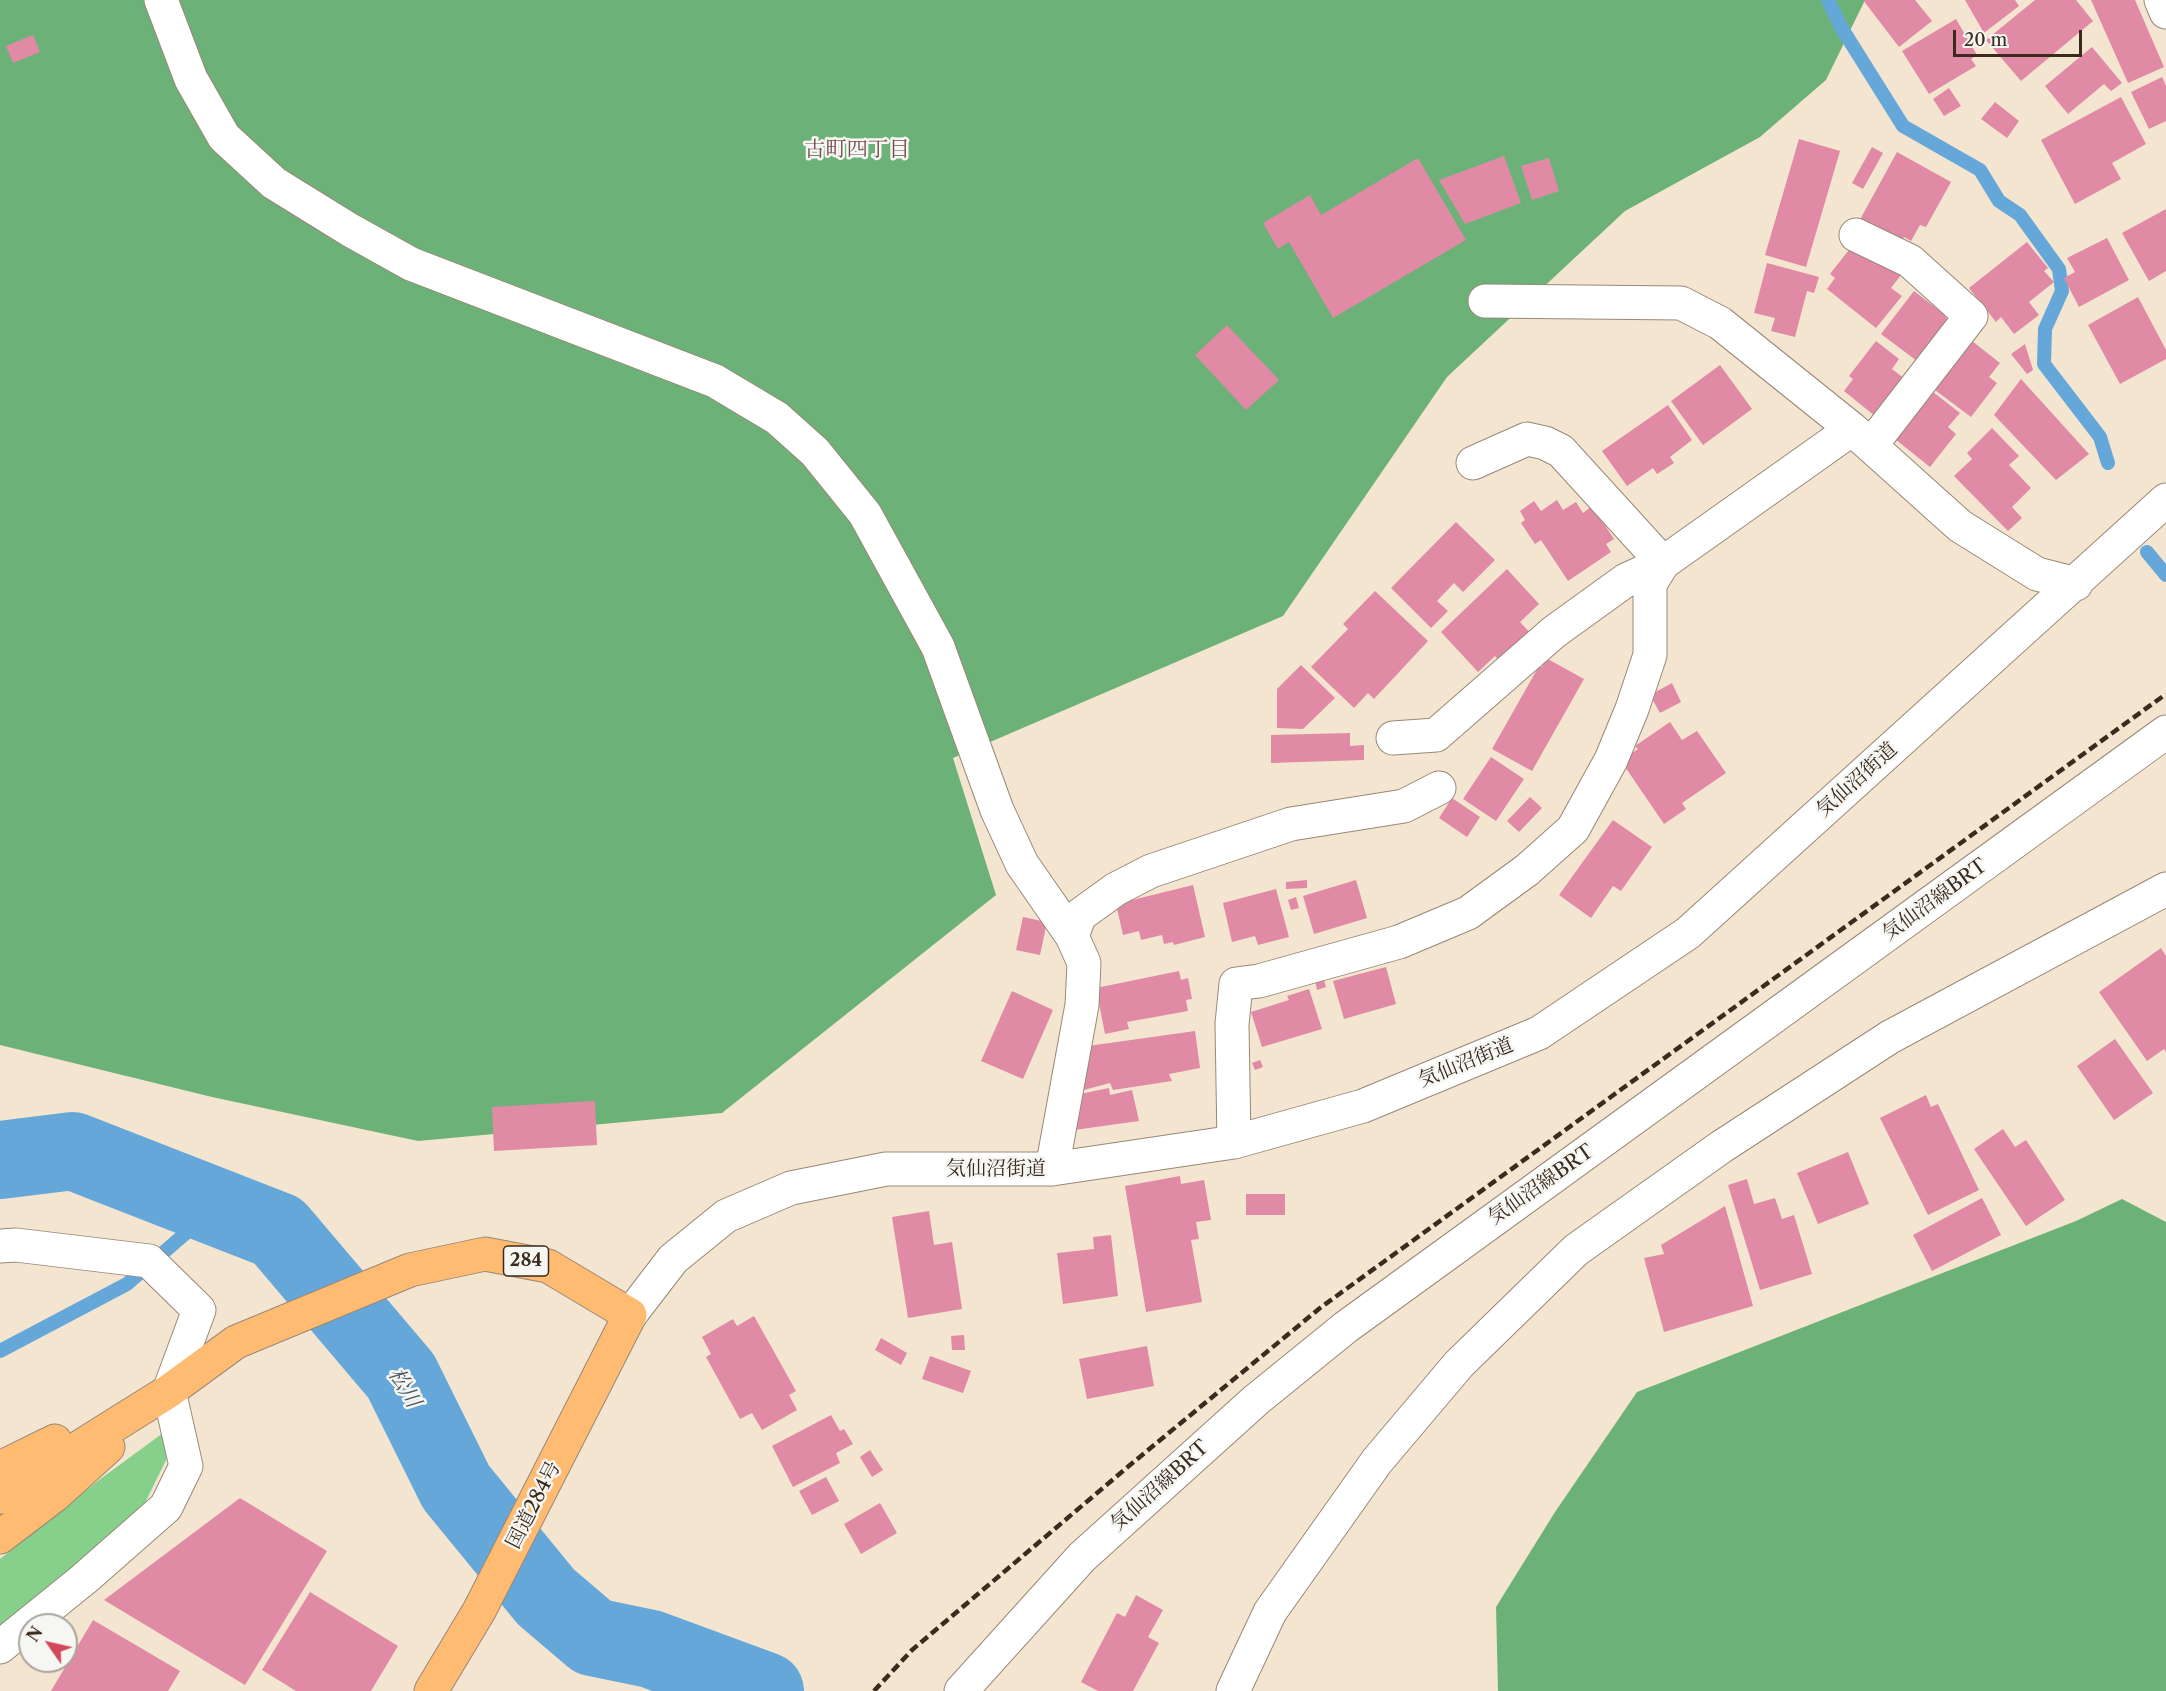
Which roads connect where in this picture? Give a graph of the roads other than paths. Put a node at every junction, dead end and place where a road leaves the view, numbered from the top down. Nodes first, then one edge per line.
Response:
1 (161, 0) edge
2 (2161, 0) edge
3 (2166, 12) edge
4 (1856, 235) dead end
5 (1485, 301) dead end
6 (1862, 436) junction
7 (1473, 464) dead end
8 (2166, 500) edge
9 (1663, 563) junction
10 (2076, 584) junction
11 (2166, 732) edge
12 (1393, 738) dead end
13 (1439, 788) dead end
14 (2166, 889) edge
15 (1072, 936) junction
16 (1234, 1142) junction
17 (1052, 1169) junction
18 (0, 1246) edge
19 (630, 1316) junction
20 (169, 1391) junction
21 (0, 1467) edge
22 (0, 1497) edge
23 (0, 1537) edge
24 (0, 1647) edge
25 (431, 1691) edge
26 (961, 1691) edge
27 (1233, 1691) edge

1 - 15 street
2 - 3 street
4 - 6 street
5 - 6 street
6 - 9 street
6 - 10 street
7 - 9 street
8 - 10 street, 気仙沼街道
9 - 12 street
9 - 16 street
10 - 16 street, 気仙沼街道
11 - 26 street, 気仙沼線BRT
13 - 15 street
14 - 27 street
15 - 17 street
16 - 17 street, 気仙沼街道
17 - 19 street, 気仙沼街道
18 - 20 street
19 - 20 highway, 284
19 - 25 highway, 国道284号
20 - 21 highway, 284
20 - 22 highway, 284
20 - 23 highway
20 - 24 street

